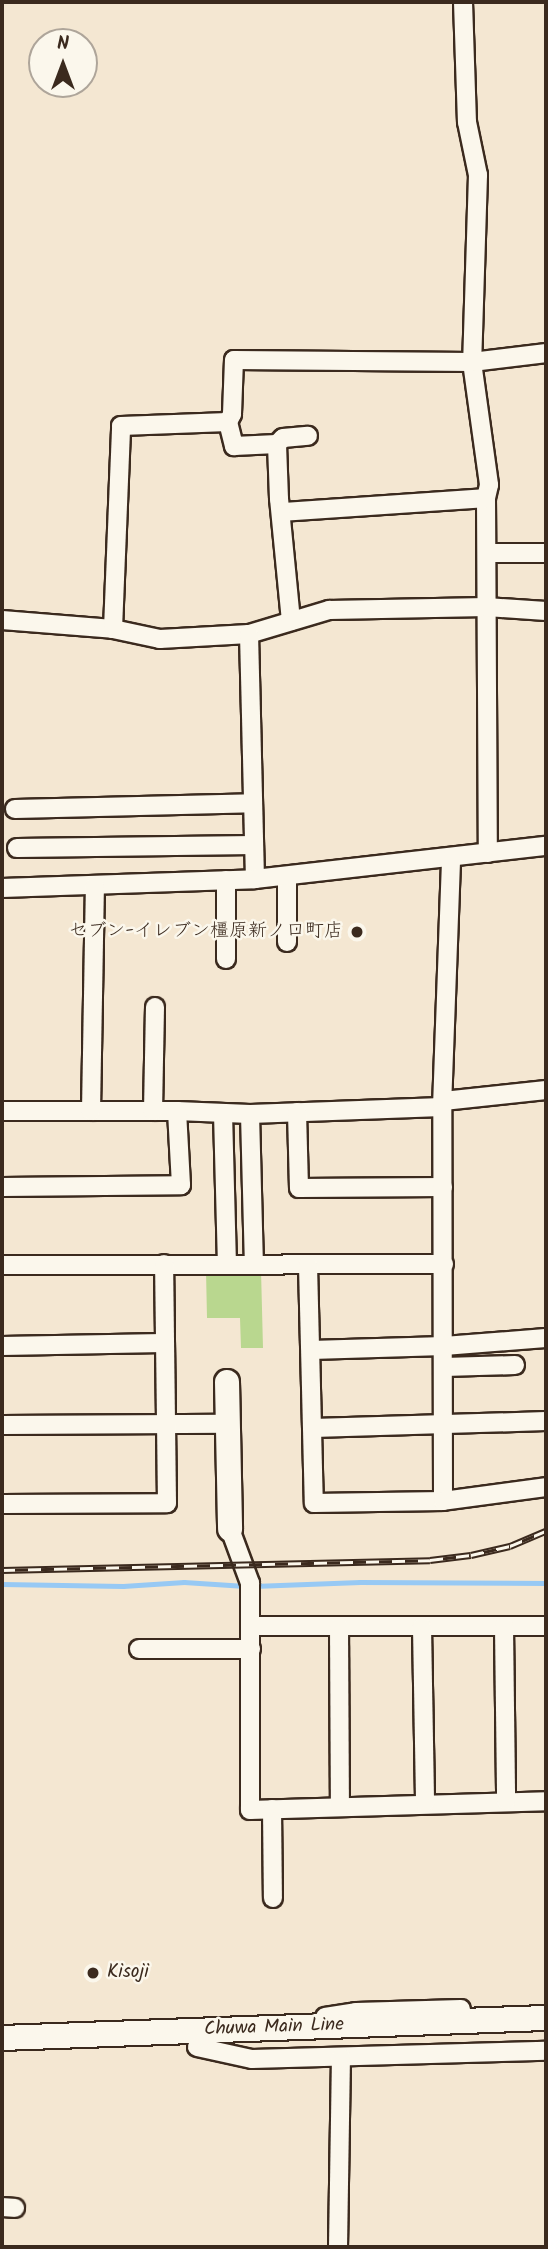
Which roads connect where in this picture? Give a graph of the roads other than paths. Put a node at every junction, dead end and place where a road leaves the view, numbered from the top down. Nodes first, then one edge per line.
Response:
1 (463, 2) edge
2 (546, 353) edge
3 (472, 362) junction
4 (228, 422) junction
5 (308, 436) dead end
6 (277, 444) junction
7 (486, 498) junction
8 (282, 512) junction
9 (487, 553) junction
10 (546, 553) edge
11 (487, 607) junction
12 (546, 611) edge
13 (2, 620) edge
14 (291, 621) junction
15 (113, 629) junction
16 (249, 634) junction
17 (253, 803) junction
18 (15, 809) dead end
19 (254, 845) junction
20 (546, 846) edge
21 (17, 848) dead end
22 (488, 853) junction
23 (451, 859) junction
24 (287, 876) junction
25 (255, 879) junction
26 (226, 880) junction
27 (95, 885) junction
28 (2, 888) edge
29 (287, 942) dead end
30 (226, 959) dead end
31 (156, 1007) dead end
32 (546, 1090) edge
33 (442, 1104) junction
34 (2, 1111) edge
35 (90, 1111) junction
36 (153, 1111) junction
37 (177, 1111) junction
38 (297, 1112) junction
39 (223, 1113) junction
40 (250, 1114) junction
41 (2, 1187) edge
42 (250, 1187) junction
43 (443, 1187) junction
44 (225, 1188) junction
45 (254, 1263) junction
46 (164, 1264) junction
47 (227, 1264) junction
48 (443, 1264) junction
49 (2, 1265) edge
50 (307, 1265) junction
51 (546, 1338) edge
52 (163, 1343) junction
53 (2, 1346) edge
54 (444, 1346) junction
55 (311, 1350) junction
56 (515, 1365) dead end
57 (444, 1367) junction
58 (227, 1382) dead end
59 (546, 1421) edge
60 (166, 1422) junction
61 (443, 1423) junction
62 (227, 1424) junction
63 (2, 1425) edge
64 (313, 1428) junction
65 (546, 1487) edge
66 (443, 1501) junction
67 (2, 1504) edge
68 (230, 1529) joint
69 (252, 1626) junction
70 (546, 1626) edge
71 (339, 1627) junction
72 (422, 1627) junction
73 (505, 1627) junction
74 (139, 1648) dead end
75 (251, 1649) junction
76 (506, 1801) junction
77 (546, 1801) edge
78 (425, 1803) junction
79 (340, 1807) junction
80 (272, 1809) junction
81 (273, 1898) dead end
82 (546, 2006) edge
83 (546, 2018) edge
84 (245, 2029) junction
85 (452, 2030) junction
86 (546, 2035) edge
87 (2, 2038) edge
88 (197, 2048) junction
89 (546, 2051) edge
90 (2, 2053) edge
91 (341, 2057) junction
92 (338, 2247) edge

1 - 3 street
2 - 3 street
3 - 4 street
3 - 7 street
4 - 6 street
4 - 15 street
5 - 6 street
6 - 8 street
7 - 8 street
7 - 9 street
8 - 14 street
9 - 10 street
9 - 11 street
11 - 12 street
11 - 14 street
11 - 22 street
13 - 15 street
14 - 16 street
15 - 16 street
16 - 17 street
17 - 18 street
17 - 19 street
19 - 21 street
19 - 25 street
20 - 22 street
22 - 23 street
23 - 24 street
23 - 33 street
24 - 25 street
24 - 29 street
25 - 26 street
26 - 27 street
26 - 30 street
27 - 28 street
27 - 35 street
31 - 36 street
32 - 33 street
33 - 38 street
33 - 43 street
34 - 35 street
35 - 36 street
36 - 37 street
37 - 39 street
37 - 41 street
38 - 40 street
38 - 43 street
39 - 40 street
39 - 44 street
40 - 42 street
42 - 44 street
42 - 45 street
43 - 48 street
44 - 47 street
45 - 47 street
45 - 50 street
46 - 47 street
46 - 49 street
46 - 52 street
48 - 50 street
48 - 54 street
50 - 55 street
51 - 54 street
52 - 53 street
52 - 60 street
54 - 55 street
54 - 57 street
55 - 64 street
56 - 57 street
57 - 61 street
58 - 62 main road
59 - 61 street
60 - 62 street
60 - 63 street
60 - 67 street
61 - 64 street
61 - 66 street
62 - 68 main road
64 - 66 street
65 - 66 street
68 - 69 street
69 - 71 street
69 - 75 street
70 - 73 street
71 - 72 street
71 - 79 street
72 - 73 street
72 - 78 street
73 - 76 street
74 - 75 street
75 - 80 street
76 - 77 street
76 - 78 street
78 - 79 street
79 - 80 street
80 - 81 street
82 - 84 street
83 - 85 main road, Chuwa Main Line
84 - 85 main road, Chuwa Main Line
84 - 87 main road, Chuwa Main Line
85 - 86 main road, Chuwa Main Line
85 - 88 main road, Chuwa Main Line
88 - 90 main road, Chuwa Main Line
88 - 91 street
89 - 91 street
91 - 92 street

